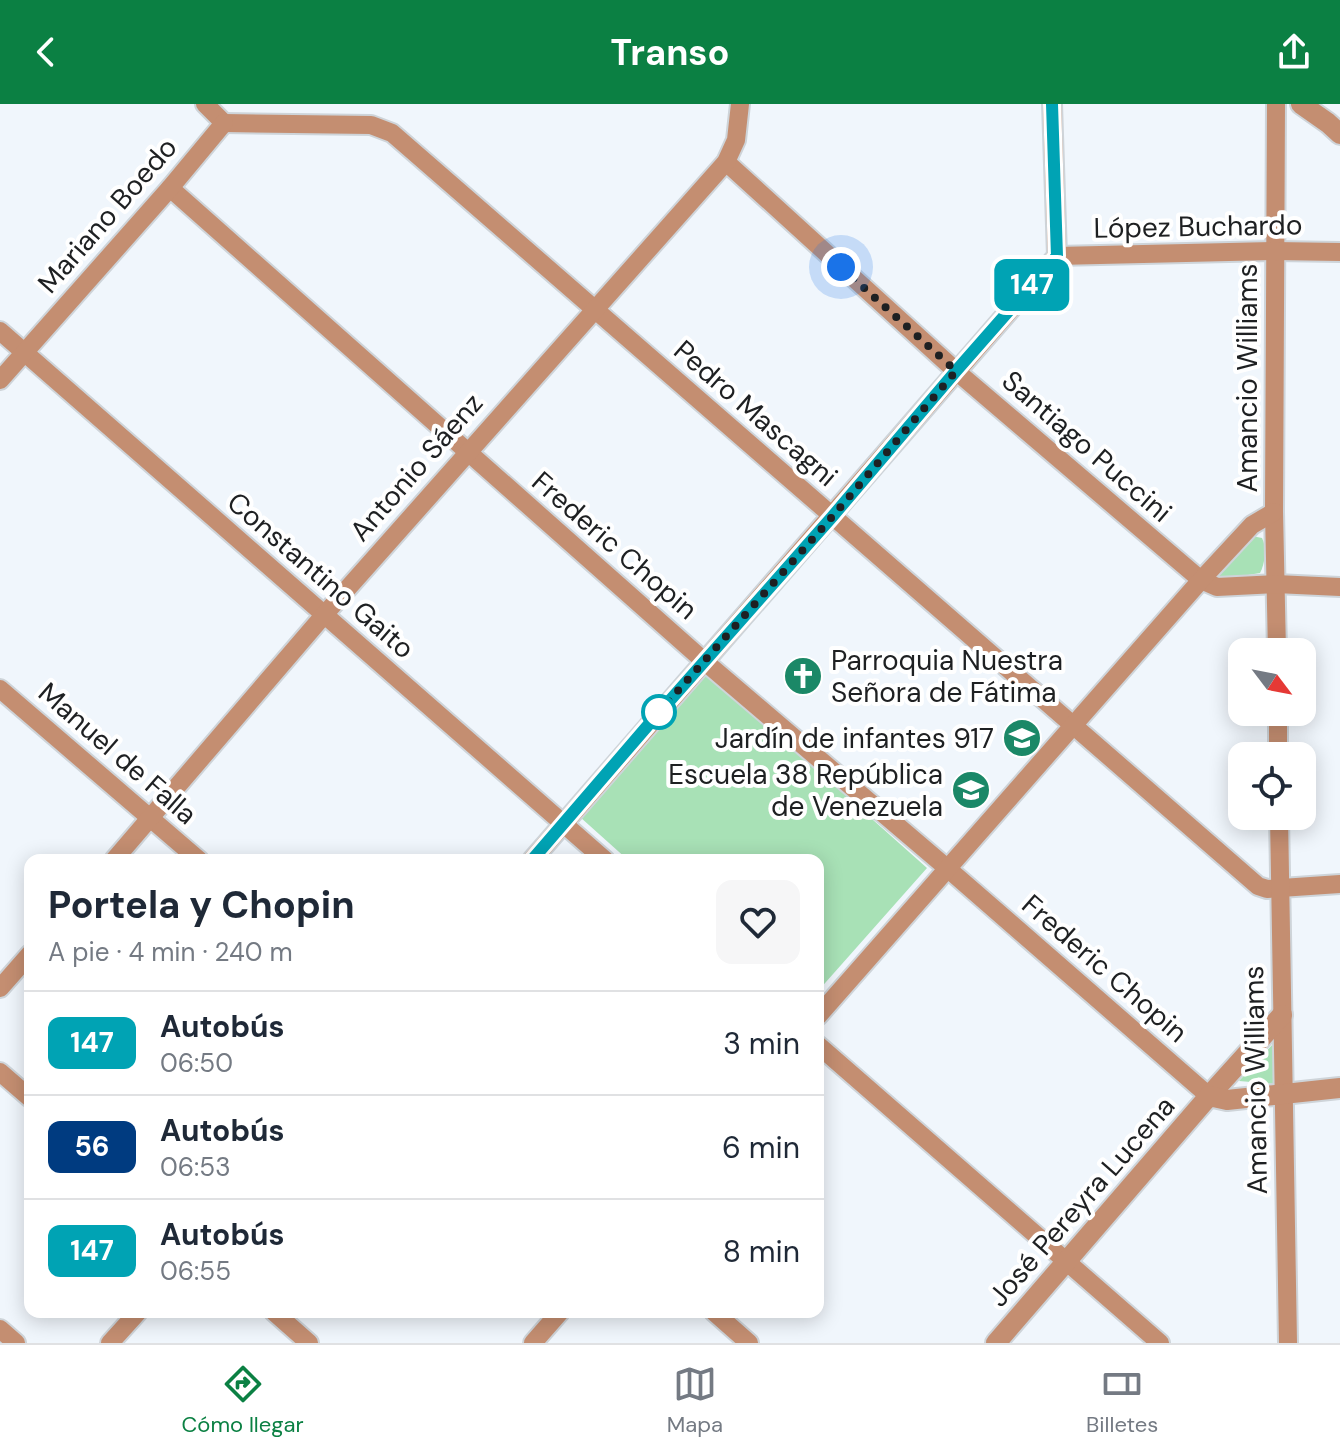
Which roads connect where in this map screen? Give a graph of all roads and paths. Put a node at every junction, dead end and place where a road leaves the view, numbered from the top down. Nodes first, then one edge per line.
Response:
1 (205, 104) edge
2 (740, 104) edge
3 (1052, 104) edge
4 (1276, 104) edge
5 (1301, 104) edge
6 (224, 123) junction
7 (1340, 134) edge
8 (726, 162) junction
9 (170, 188) junction
10 (1275, 251) junction
11 (1340, 252) edge
12 (1057, 256) junction
13 (594, 309) junction
14 (0, 331) edge
15 (24, 352) junction
16 (956, 371) junction
17 (0, 380) edge
18 (467, 452) junction
19 (1274, 512) junction
20 (832, 517) junction
21 (1201, 580) junction
22 (1276, 584) junction
23 (1340, 587) edge
24 (324, 615) junction
25 (1277, 638) edge
26 (704, 661) junction
27 (0, 689) edge
28 (1073, 726) junction
29 (151, 818) junction
30 (563, 824) junction
31 (1279, 830) edge
32 (119, 854) edge
33 (192, 854) edge
34 (537, 854) edge
35 (598, 854) edge
36 (947, 868) junction
37 (1340, 884) edge
38 (1280, 888) junction
39 (24, 961) edge
40 (0, 988) edge
41 (824, 1009) edge
42 (1282, 1015) junction
43 (824, 1050) edge
44 (0, 1072) edge
45 (1340, 1088) edge
46 (24, 1093) edge
47 (1284, 1094) junction
48 (1209, 1096) junction
49 (1066, 1263) junction
50 (133, 1318) edge
51 (281, 1318) edge
52 (555, 1318) edge
53 (721, 1318) edge
54 (0, 1329) edge
55 (16, 1343) edge
56 (110, 1343) edge
57 (309, 1343) edge
58 (533, 1343) edge
59 (749, 1343) edge
60 (996, 1343) edge
61 (1160, 1343) edge
62 (1288, 1343) edge

1 - 6 street
2 - 8 street, Antonio Sáenz
3 - 12 street
4 - 10 street, Amancio Williams
5 - 7 street
6 - 9 street, Mariano Boedo
6 - 13 street, Pedro Mascagni
8 - 13 street, Antonio Sáenz
8 - 16 street, Santiago Puccini
9 - 15 street, Mariano Boedo
9 - 18 street, Frederic Chopin
10 - 11 street, López Buchardo
10 - 12 street, López Buchardo
10 - 19 street, Amancio Williams
12 - 16 street
13 - 18 street, Antonio Sáenz
13 - 20 street, Pedro Mascagni
14 - 15 street, Constantino Gaito
15 - 17 street, Mariano Boedo
15 - 24 street, Constantino Gaito
16 - 20 street
16 - 21 street, Santiago Puccini
18 - 24 street, Antonio Sáenz
18 - 26 street, Frederic Chopin
19 - 21 street
19 - 22 street, Amancio Williams
20 - 26 street
20 - 28 street, Pedro Mascagni
21 - 22 street
21 - 28 street
22 - 23 street
22 - 25 street, Amancio Williams
24 - 29 street, Antonio Sáenz
24 - 30 street, Constantino Gaito
26 - 30 street
26 - 36 street, Frederic Chopin
27 - 29 street, Manuel de Falla
28 - 36 street
28 - 38 street, Pedro Mascagni
29 - 32 street, Antonio Sáenz
29 - 33 street, Manuel de Falla
30 - 34 street
30 - 35 street, Constantino Gaito
31 - 38 street, Amancio Williams
36 - 41 street
36 - 48 street, Frederic Chopin
37 - 38 street, Pedro Mascagni
38 - 42 street, Amancio Williams
39 - 40 street
42 - 47 street, Amancio Williams
42 - 48 street, José Pereyra Lucena
43 - 49 street
44 - 46 street
45 - 47 street, José Pereyra Lucena
47 - 48 street, José Pereyra Lucena
47 - 62 street, Amancio Williams
48 - 49 street, José Pereyra Lucena
49 - 60 street, José Pereyra Lucena
49 - 61 street
50 - 56 street
51 - 57 street
52 - 58 street
53 - 59 street
54 - 55 street

